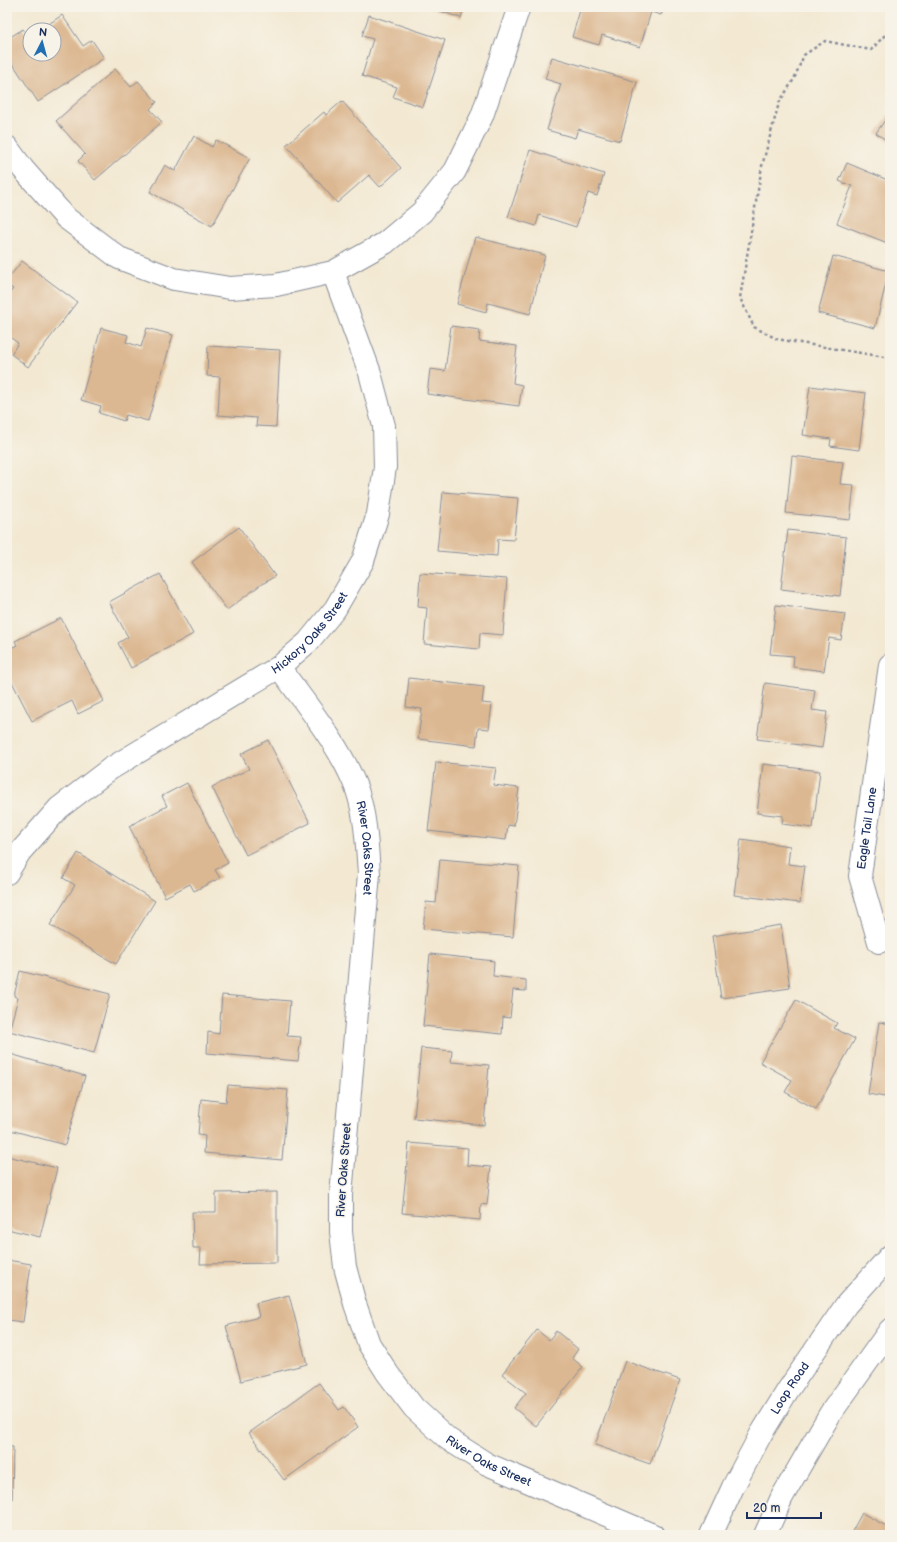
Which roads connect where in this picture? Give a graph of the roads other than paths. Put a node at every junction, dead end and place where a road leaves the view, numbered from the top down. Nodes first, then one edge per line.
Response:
1 (519, 7) edge
2 (7, 147) edge
3 (333, 272) junction
4 (890, 665) edge
5 (279, 667) junction
6 (7, 874) edge
7 (879, 942) dead end
8 (890, 1256) edge
9 (890, 1330) edge
10 (653, 1535) edge
11 (711, 1535) edge
12 (765, 1535) edge

1 - 3 street
2 - 3 street
3 - 5 street, Hickory Oaks Street
4 - 7 street, Eagle Tail Lane
5 - 6 street, Hickory Oaks Street
5 - 10 street, River Oaks Street
8 - 11 street, Loop Road
9 - 12 street

